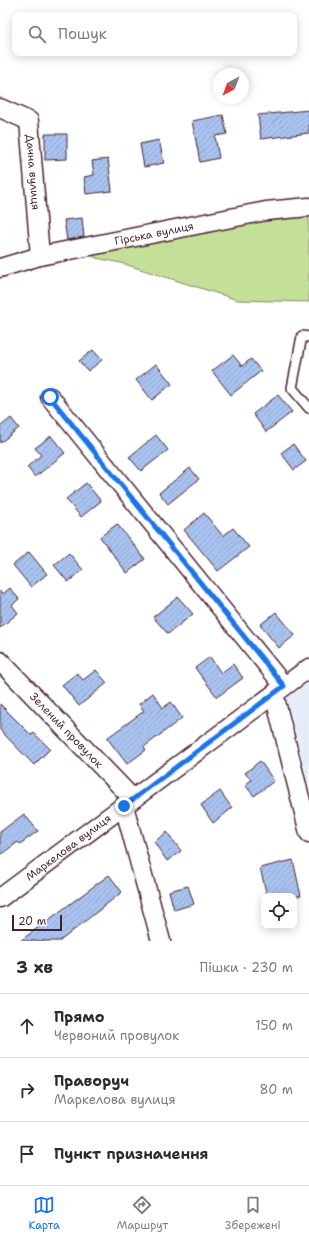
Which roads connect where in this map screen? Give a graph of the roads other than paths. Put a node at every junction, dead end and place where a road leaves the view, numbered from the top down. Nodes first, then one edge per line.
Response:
1 (0, 108) edge
2 (309, 207) edge
3 (40, 256) junction
4 (0, 268) edge
5 (309, 337) edge
6 (50, 397) dead end
7 (309, 408) edge
8 (0, 661) edge
9 (309, 668) edge
10 (279, 690) junction
11 (128, 802) junction
12 (309, 833) edge
13 (0, 898) edge
14 (161, 941) edge

1 - 3 street, Дачна вулиця
2 - 3 street, Гірська вулиця
3 - 4 street, Гірська вулиця
5 - 7 lane
6 - 10 street
8 - 11 street, Зелений провулок
9 - 10 street, Маркелова вулиця
10 - 11 street, Маркелова вулиця
10 - 12 street
11 - 13 street, Маркелова вулиця
11 - 14 street, Зелений провулок

